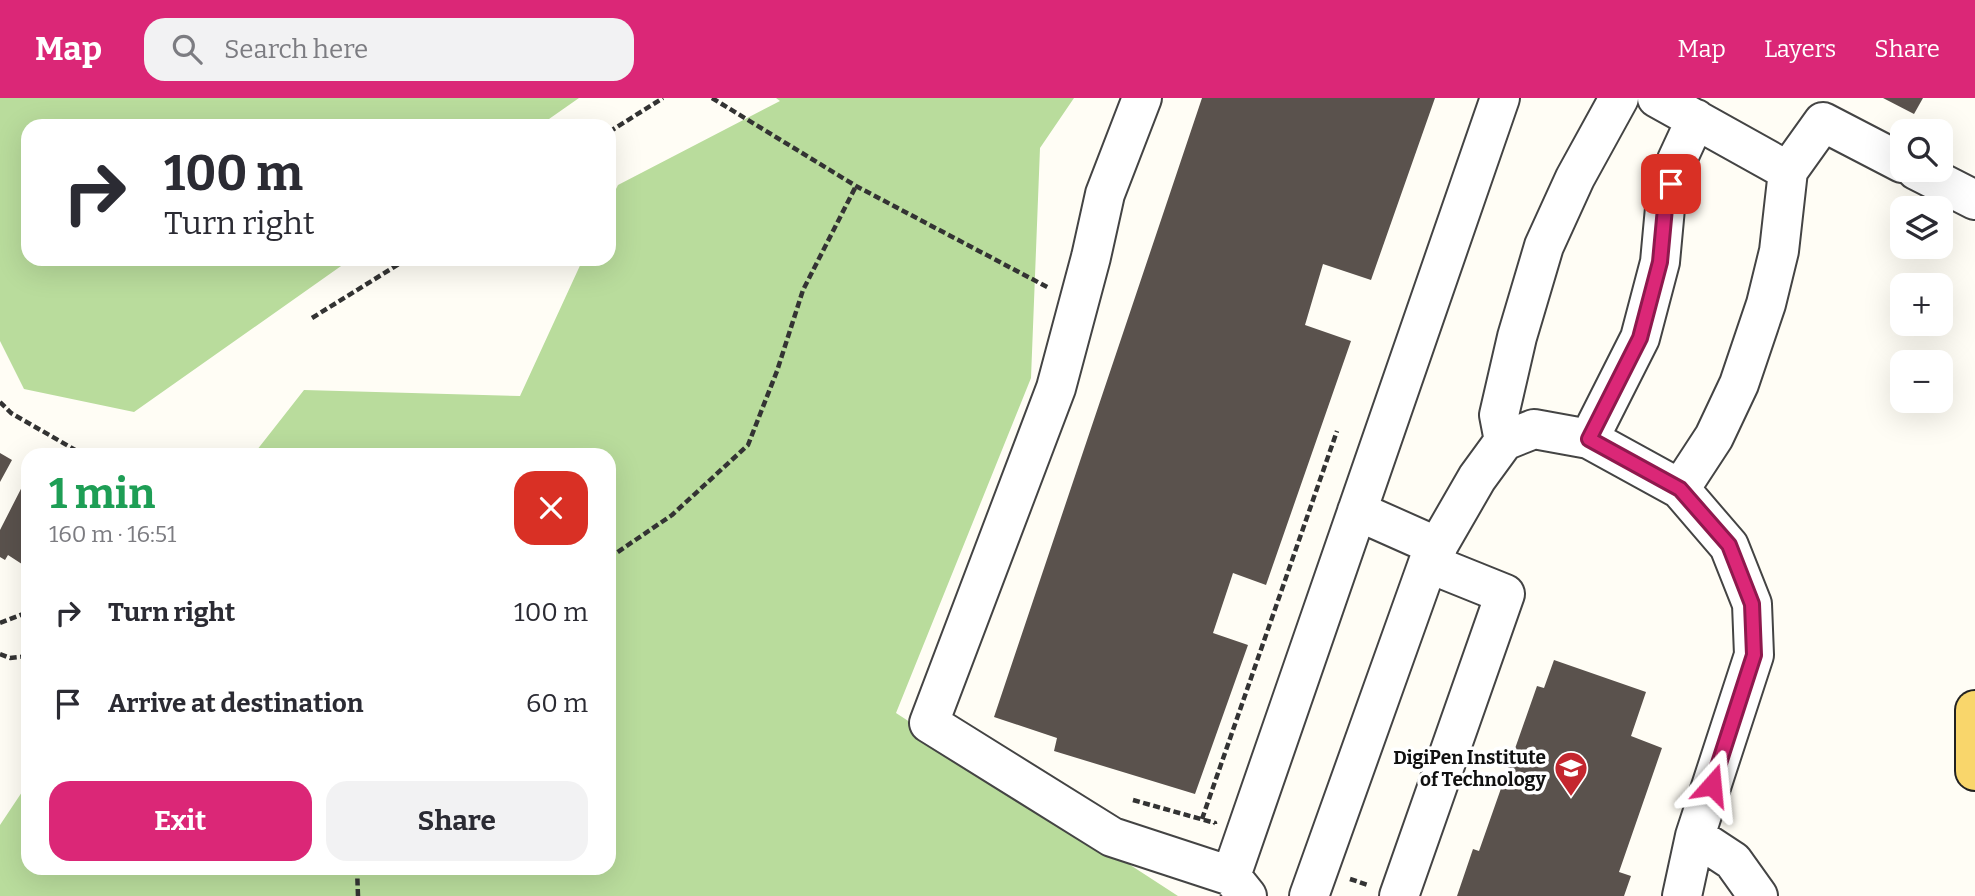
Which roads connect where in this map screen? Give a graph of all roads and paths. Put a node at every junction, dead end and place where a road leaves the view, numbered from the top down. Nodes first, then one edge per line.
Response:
1 (663, 98) edge
2 (712, 98) edge
3 (1142, 98) edge
4 (1500, 98) edge
5 (1619, 98) edge
6 (1657, 98) edge
7 (1696, 120) junction
8 (616, 128) edge
9 (1890, 157) edge
10 (1788, 171) junction
11 (1940, 182) edge
12 (856, 186) junction
13 (1975, 200) edge
14 (396, 266) edge
15 (1078, 303) junction
16 (312, 318) dead end
17 (0, 402) edge
18 (1337, 431) dead end
19 (1589, 439) junction
20 (1504, 441) junction
21 (72, 448) edge
22 (1680, 489) junction
23 (1357, 511) junction
24 (616, 553) edge
25 (1433, 555) junction
26 (21, 615) edge
27 (0, 623) edge
28 (0, 654) edge
29 (21, 657) edge
30 (1975, 710) edge
31 (1975, 771) edge
32 (1133, 800) dead end
33 (1202, 819) junction
34 (1213, 830) dead end
35 (1695, 836) junction
36 (357, 875) edge
37 (1239, 886) edge
38 (358, 896) edge
39 (1309, 896) edge
40 (1399, 896) edge
41 (1682, 896) edge
42 (1758, 896) edge

1 - 8 path
2 - 12 path
3 - 15 lane
4 - 23 lane
5 - 20 lane
6 - 7 lane
7 - 10 lane
7 - 19 lane
9 - 10 lane
10 - 22 lane
11 - 13 lane
12 - 15 path
12 - 24 path
14 - 16 path
15 - 37 lane
17 - 21 path
18 - 33 path
19 - 20 lane
19 - 22 lane
20 - 25 lane
22 - 35 lane
23 - 25 lane
23 - 37 lane
25 - 39 lane
25 - 40 lane
26 - 27 path
28 - 29 path
30 - 31 main road
32 - 33 path
33 - 34 path
35 - 41 lane
35 - 42 lane
36 - 38 path

